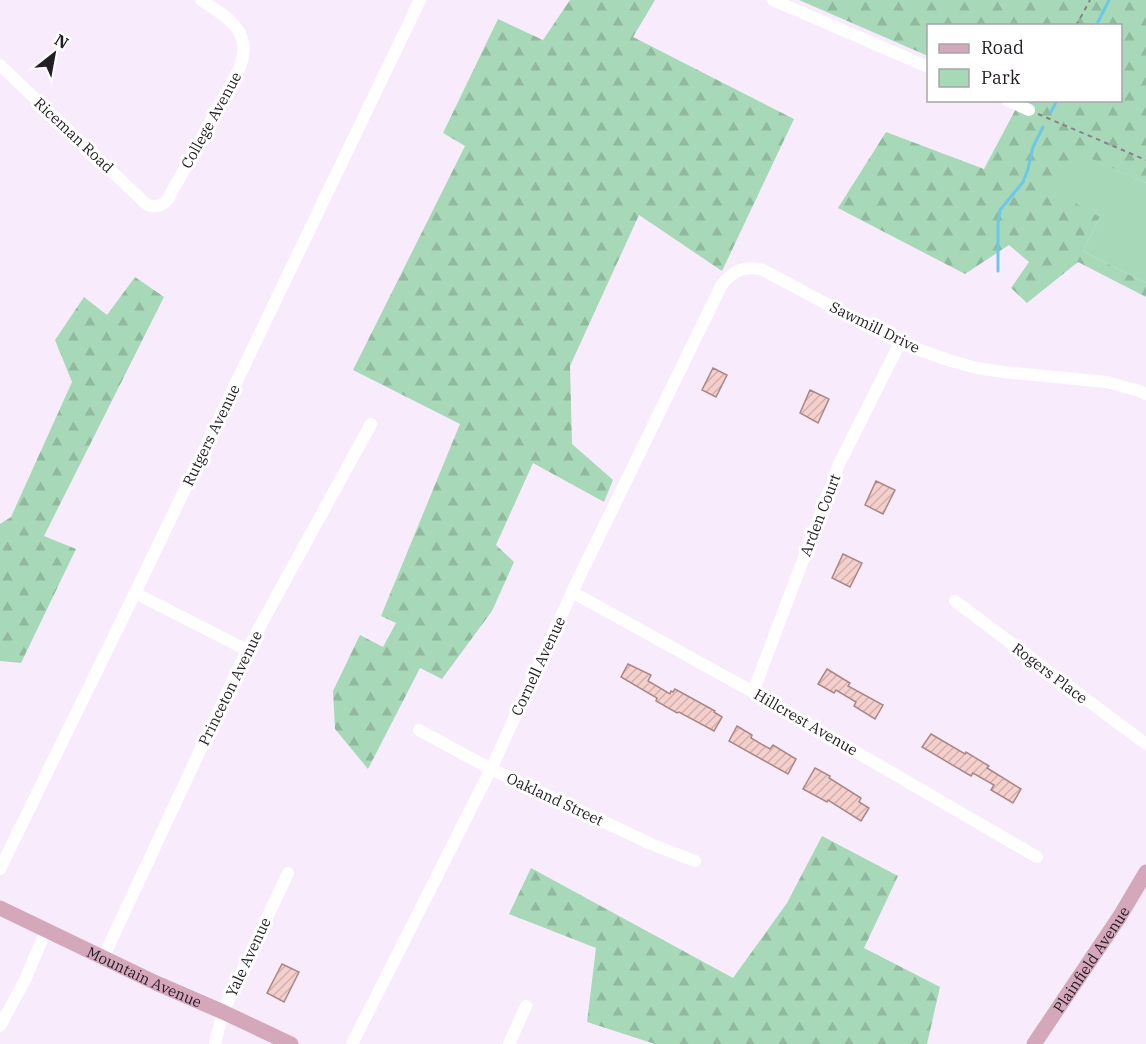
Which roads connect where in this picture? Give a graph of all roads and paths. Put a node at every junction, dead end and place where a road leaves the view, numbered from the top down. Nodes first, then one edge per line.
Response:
1 (201, 0) edge
2 (420, 0) edge
3 (773, 0) edge
4 (1090, 0) edge
5 (1077, 24) edge
6 (0, 65) edge
7 (927, 67) edge
8 (1011, 102) edge
9 (1029, 110) joint
10 (1146, 160) edge
11 (147, 205) joint
12 (721, 286) joint
13 (900, 343) junction
14 (1146, 394) edge
15 (371, 424) dead end
16 (572, 592) junction
17 (135, 593) junction
18 (955, 602) dead end
19 (247, 650) junction
20 (753, 692) junction
21 (419, 730) dead end
22 (1146, 743) edge
23 (491, 769) junction
24 (1037, 857) dead end
25 (695, 861) dead end
26 (0, 869) edge
27 (1146, 872) edge
28 (288, 873) dead end
29 (0, 909) edge
30 (46, 930) junction
31 (103, 958) junction
32 (526, 1006) dead end
33 (223, 1012) junction
34 (0, 1026) edge
35 (215, 1044) edge
36 (291, 1044) edge
37 (352, 1044) edge
38 (508, 1044) edge
39 (1034, 1044) edge

1 - 11 street, College Avenue
2 - 17 street, Rutgers Avenue
3 - 7 street
4 - 5 path
6 - 11 street, Riceman Road
8 - 9 street
9 - 10 path
12 - 13 street, Sawmill Drive
12 - 16 street, Cornell Avenue
13 - 14 street, Sawmill Drive
13 - 20 street, Arden Court
15 - 19 street, Princeton Avenue
16 - 20 street, Hillcrest Avenue
16 - 23 street, Cornell Avenue
17 - 19 street
17 - 26 street, Rutgers Avenue
18 - 22 street, Rogers Place
19 - 31 street, Princeton Avenue
20 - 24 street, Hillcrest Avenue
21 - 23 street, Oakland Street
23 - 25 street, Oakland Street
23 - 37 street, Cornell Avenue
27 - 39 main road, Plainfield Avenue
28 - 33 street, Yale Avenue
29 - 30 main road, Mountain Avenue
30 - 31 main road, Mountain Avenue
30 - 34 street
31 - 33 main road, Mountain Avenue
32 - 38 street
33 - 35 street, Yale Avenue
33 - 36 main road, Mountain Avenue

